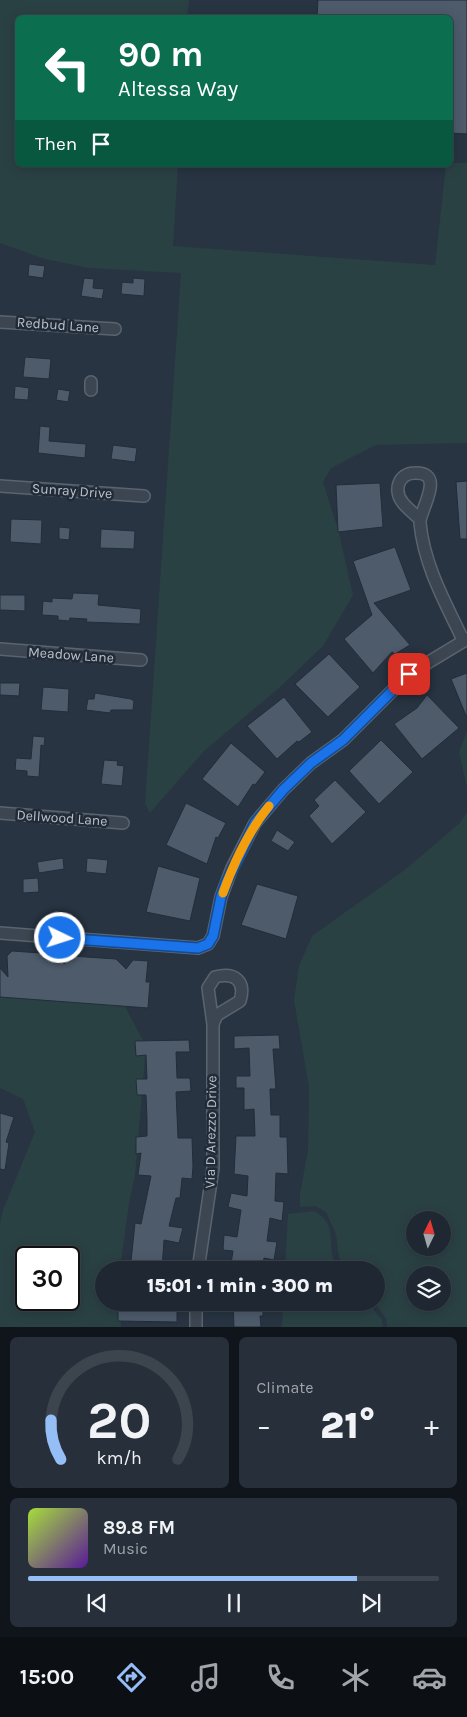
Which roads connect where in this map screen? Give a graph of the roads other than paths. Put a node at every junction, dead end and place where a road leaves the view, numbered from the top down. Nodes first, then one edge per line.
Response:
1 (0, 322) edge
2 (116, 329) dead end
3 (0, 486) edge
4 (144, 496) dead end
5 (420, 519) dead end
6 (465, 640) edge
7 (0, 650) edge
8 (141, 660) dead end
9 (0, 813) edge
10 (123, 823) dead end
11 (0, 933) edge
12 (213, 1024) dead end
13 (199, 1261) edge
14 (196, 1311) edge
15 (196, 1327) edge

1 - 2 street, Redbud Lane
3 - 4 street, Sunray Drive
5 - 6 street
6 - 11 street
7 - 8 street, Meadow Lane
9 - 10 street, Dellwood Lane
12 - 13 street, Via D Arezzo Drive
14 - 15 street

